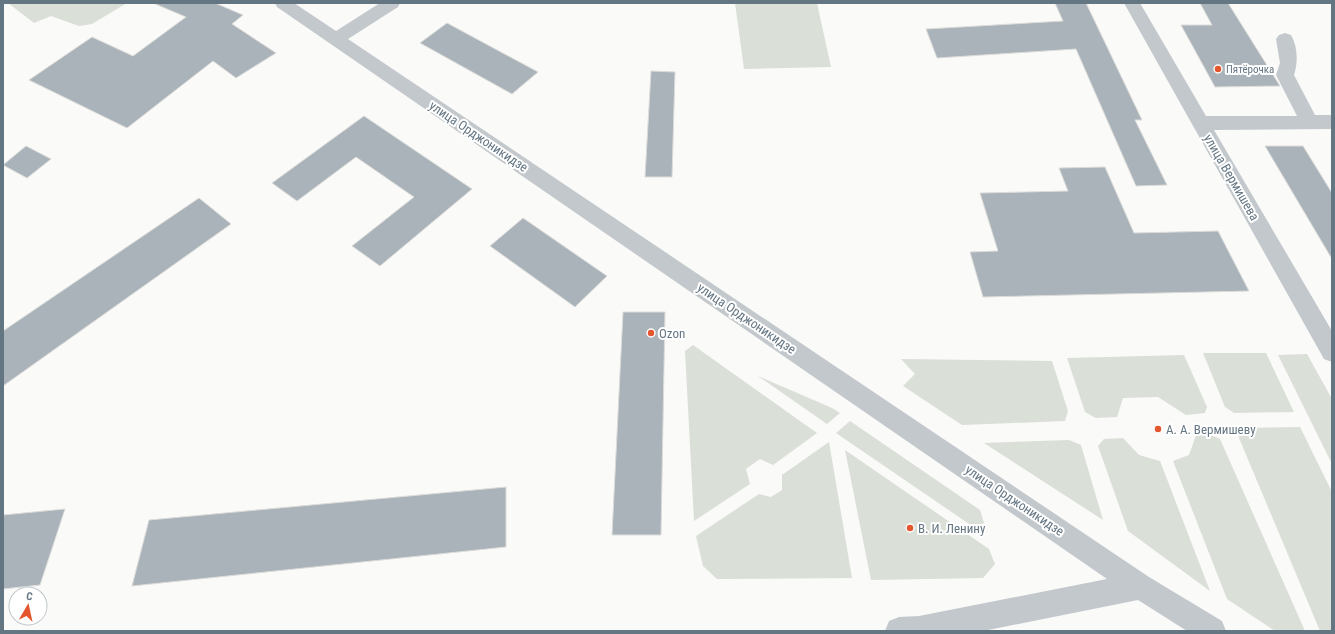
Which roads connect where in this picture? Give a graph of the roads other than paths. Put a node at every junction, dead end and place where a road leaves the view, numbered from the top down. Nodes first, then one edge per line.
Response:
1 (283, 3) edge
2 (392, 3) edge
3 (1132, 3) edge
4 (336, 39) junction
5 (1285, 39) dead end
6 (1308, 122) junction
7 (1332, 122) edge
8 (1201, 124) junction
9 (1332, 352) edge
10 (1140, 586) junction
11 (899, 631) edge
12 (1212, 631) edge

1 - 4 street, улица Орджоникидзе
2 - 4 street
3 - 8 street, улица Вермишева
4 - 10 street, улица Орджоникидзе
5 - 6 street
6 - 7 street
6 - 8 street
8 - 9 street, улица Вермишева
10 - 11 street
10 - 12 street, улица Орджоникидзе

